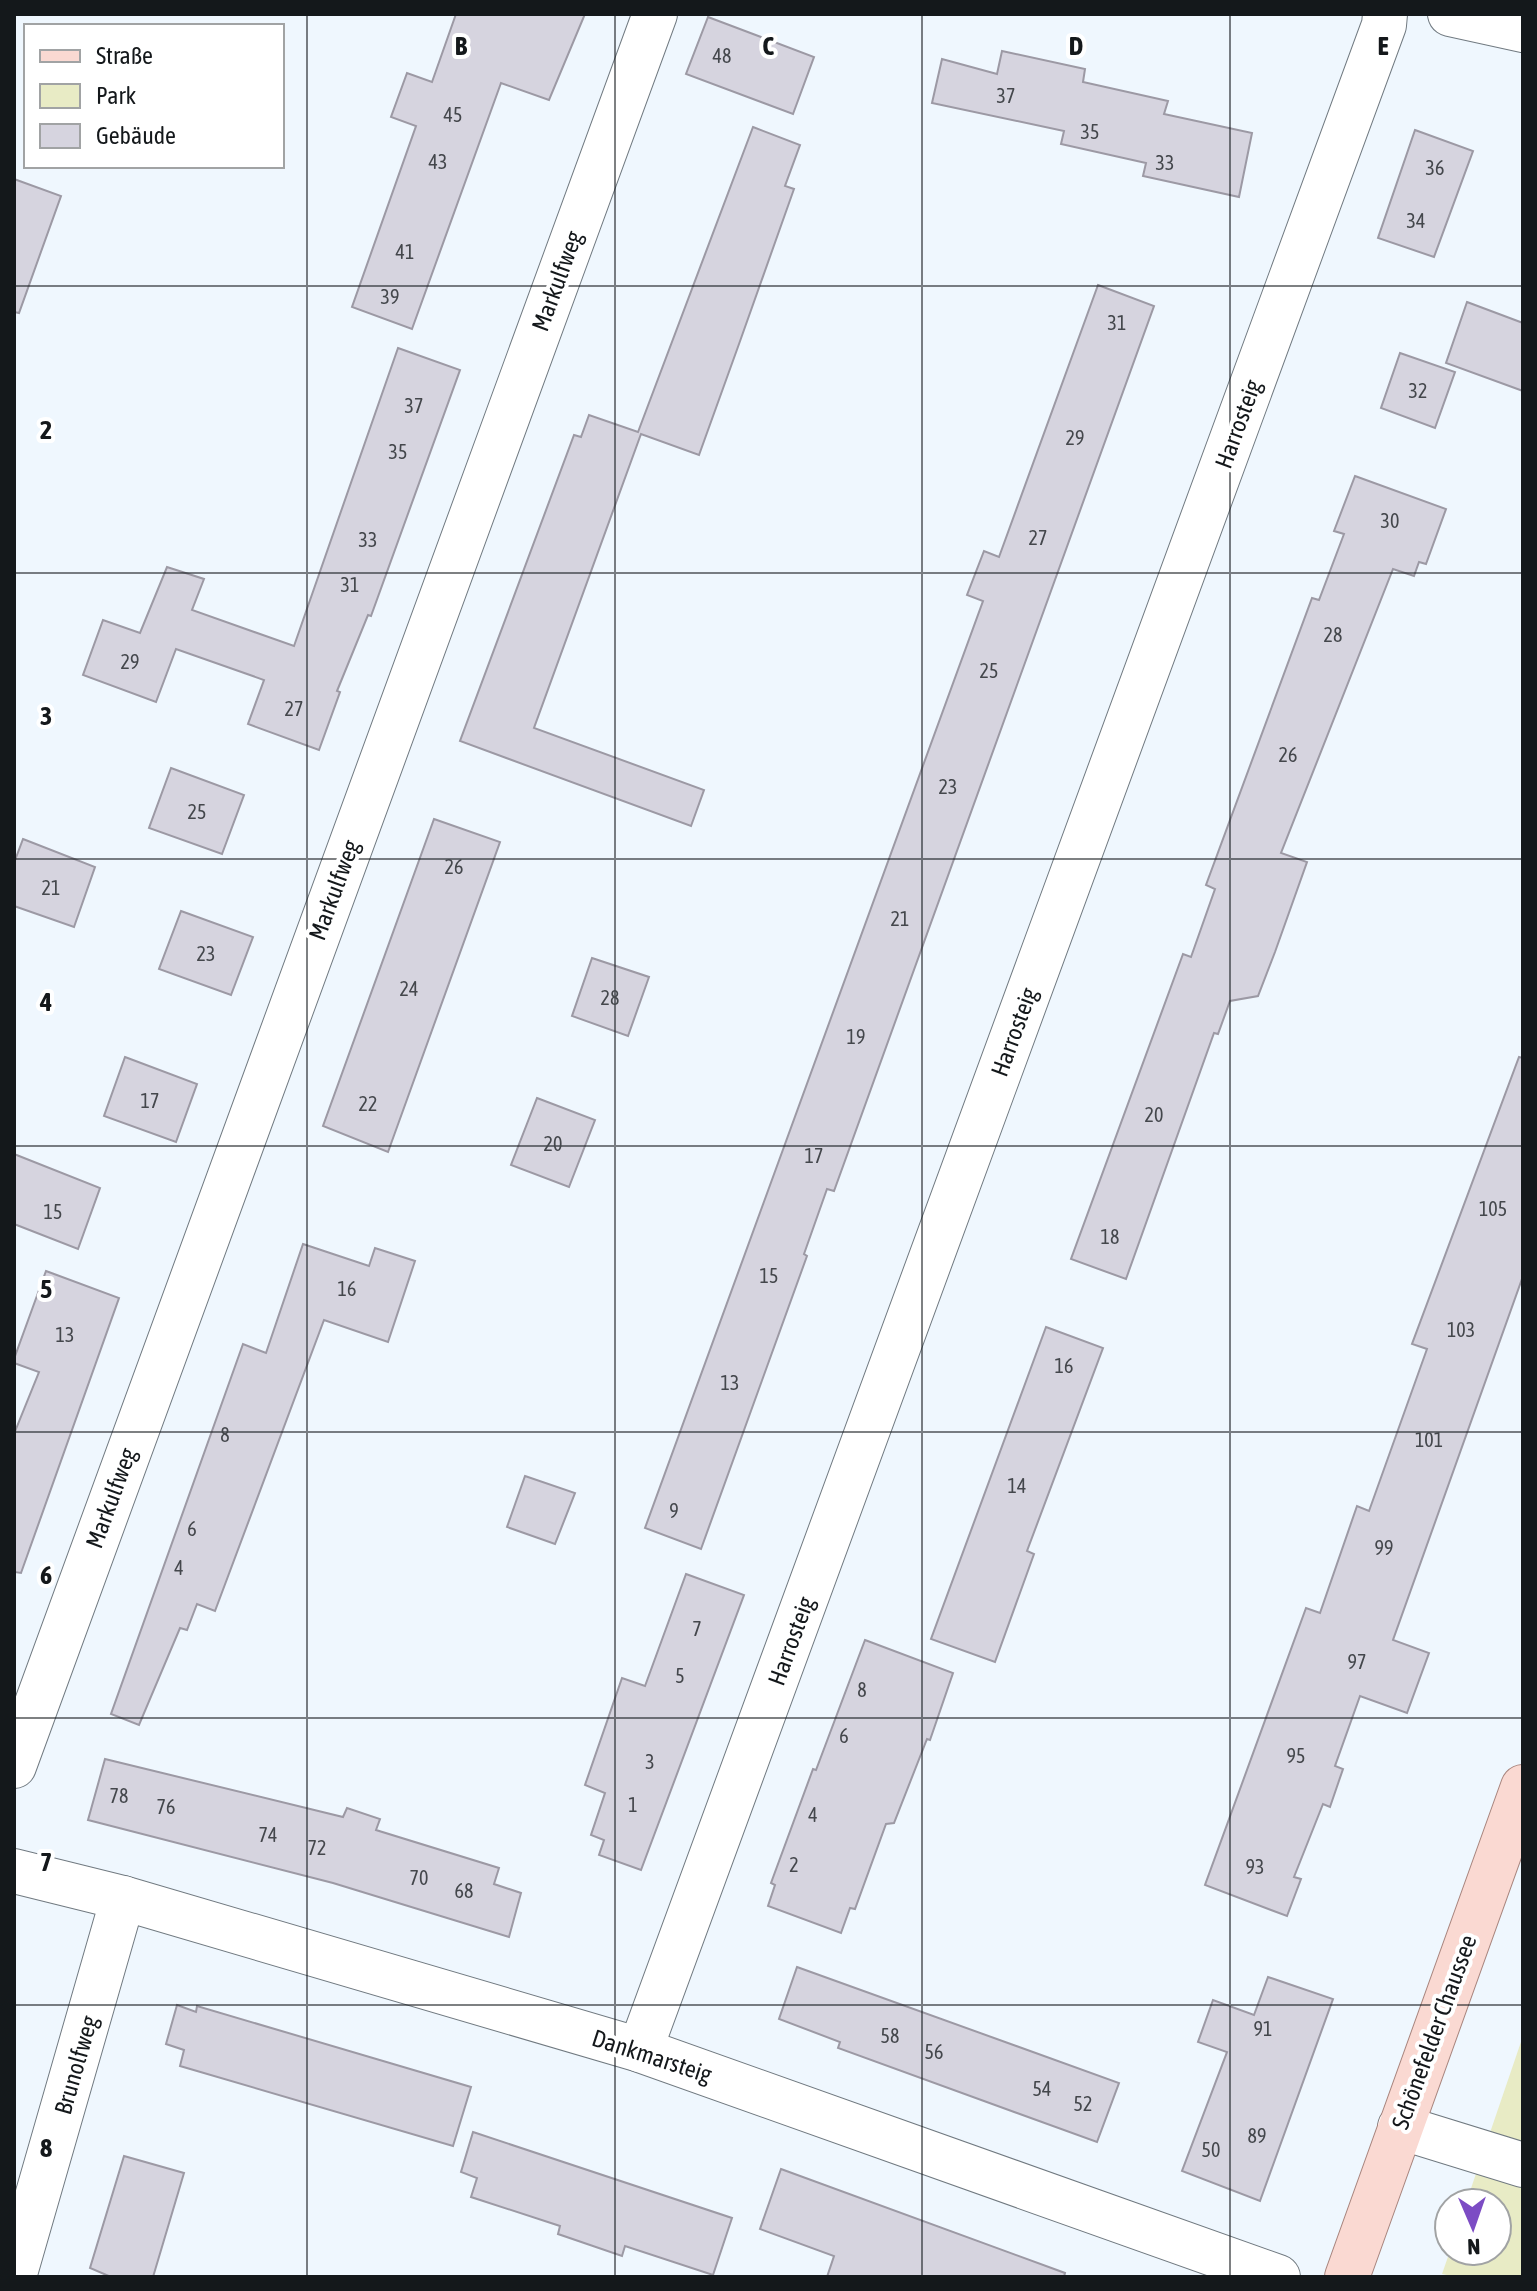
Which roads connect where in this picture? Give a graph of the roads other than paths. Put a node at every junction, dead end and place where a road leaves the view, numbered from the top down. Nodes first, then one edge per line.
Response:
1 (655, 14) edge
2 (1385, 14) edge
3 (1450, 14) edge
4 (1523, 30) edge
5 (14, 1766) edge
6 (1523, 1787) edge
7 (14, 1871) edge
8 (123, 1898) junction
9 (640, 2050) junction
10 (1400, 2127) junction
11 (1523, 2165) edge
12 (14, 2277) edge
13 (1278, 2277) edge
14 (1347, 2277) edge

1 - 5 street, Markulfweg
2 - 9 street, Harrosteig
3 - 4 street
6 - 10 main road, Schönefelder Chaussee
7 - 8 street, Dankmarsteig
8 - 9 street, Dankmarsteig
8 - 12 street, Brunolfweg
9 - 13 street, Dankmarsteig
10 - 11 street
10 - 14 main road, Schönefelder Chaussee

